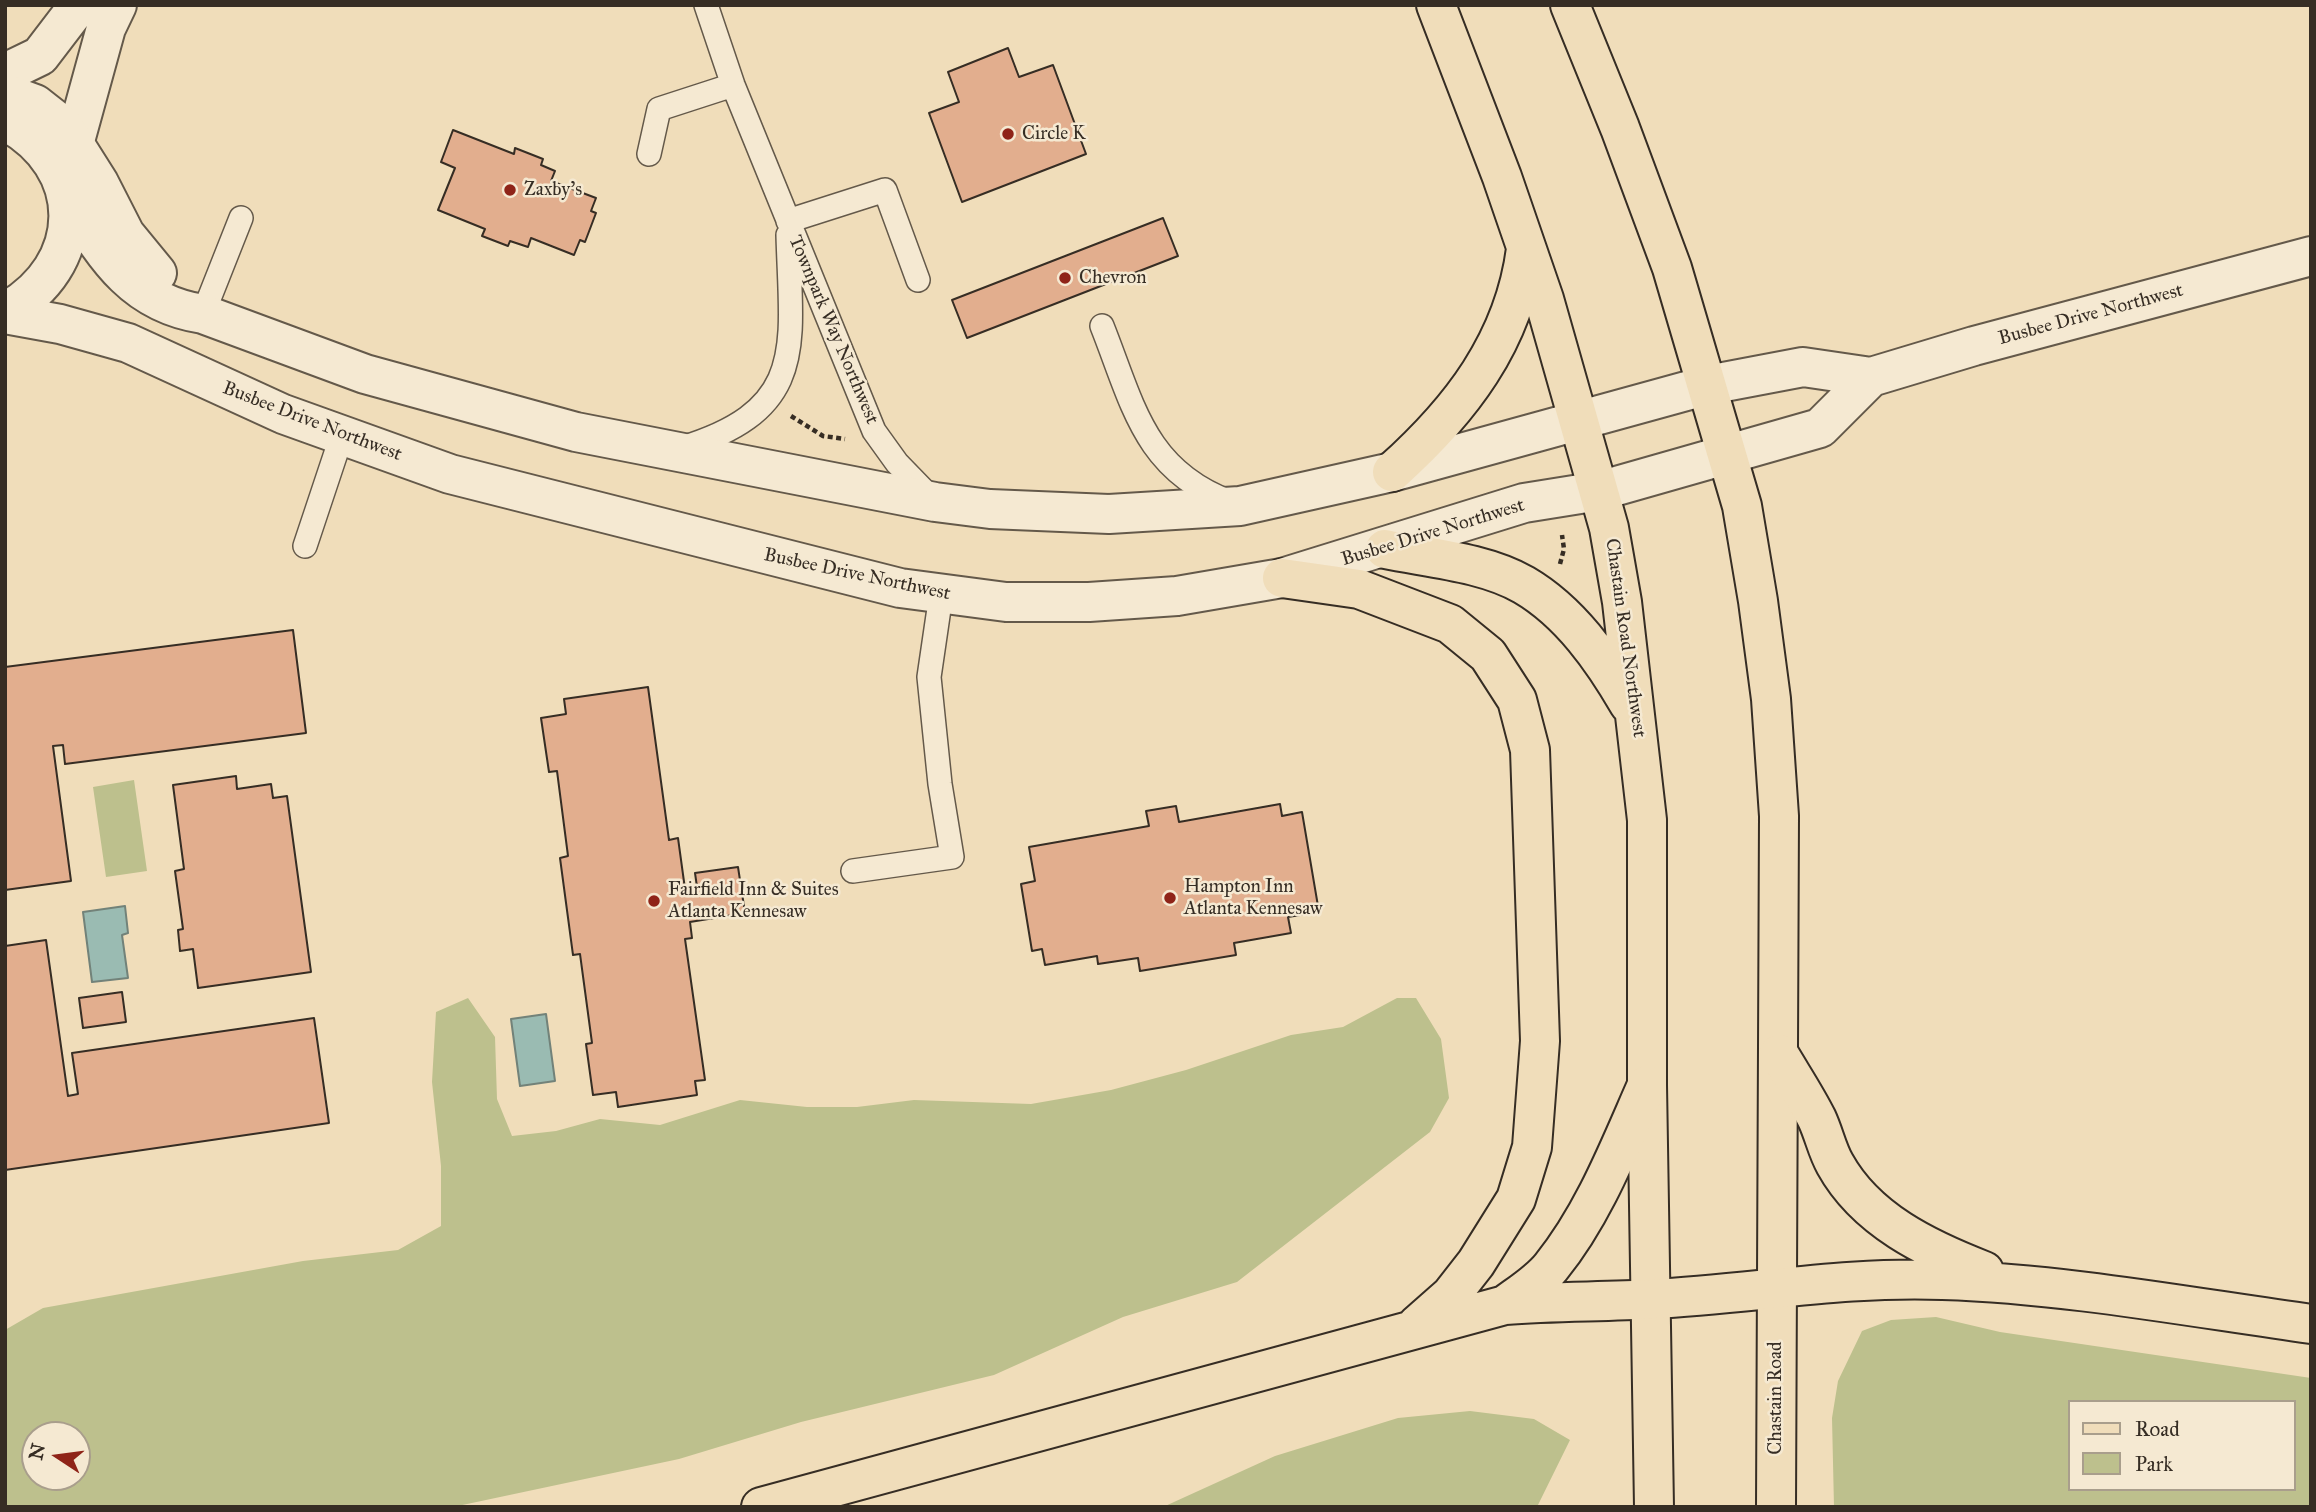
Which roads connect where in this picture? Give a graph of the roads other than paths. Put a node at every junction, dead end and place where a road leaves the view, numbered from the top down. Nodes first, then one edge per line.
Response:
1 (79, 5) edge
2 (117, 5) edge
3 (706, 5) edge
4 (1436, 5) edge
5 (1570, 5) edge
6 (5, 74) edge
7 (733, 85) junction
8 (5, 93) edge
9 (5, 121) edge
10 (76, 146) junction
11 (649, 154) dead end
12 (65, 189) junction
13 (241, 218) dead end
14 (788, 221) junction
15 (1527, 247) junction
16 (2311, 256) edge
17 (918, 280) dead end
18 (5, 313) edge
19 (202, 314) junction
20 (61, 324) junction
21 (1102, 326) dead end
22 (5, 341) edge
23 (1871, 377) junction
24 (1708, 384) junction
25 (1580, 421) junction
26 (341, 438) junction
27 (674, 450) junction
28 (1727, 454) junction
29 (1392, 472) junction
30 (1599, 491) junction
31 (935, 502) junction
32 (1240, 506) junction
33 (305, 546) dead end
34 (1385, 549) junction
35 (1282, 578) junction
36 (941, 595) junction
37 (1637, 718) junction
38 (853, 871) dead end
39 (1779, 1054) junction
40 (1647, 1084) junction
41 (2015, 1283) junction
42 (1776, 1289) junction
43 (1652, 1299) junction
44 (1505, 1305) junction
45 (2311, 1324) edge
46 (1414, 1328) junction
47 (761, 1507) edge
48 (1654, 1507) edge
49 (1776, 1507) edge

1 - 6 street
2 - 10 street
3 - 7 lane, Townpark Way Northwest
4 - 15 main road, Chastain Road Northwest
5 - 24 main road
7 - 11 lane
7 - 14 lane, Townpark Way Northwest
8 - 10 street
9 - 12 street, Busbee Drive Northwest
10 - 12 street
10 - 19 street
12 - 18 street
12 - 19 street, Busbee Drive Northwest
13 - 19 lane
14 - 17 lane
14 - 27 lane, Townpark Way Northwest
14 - 31 lane, Townpark Way Northwest
15 - 25 main road, Chastain Road Northwest
15 - 29 main road
16 - 23 street, Busbee Drive Northwest
18 - 20 street, Busbee Drive Northwest
19 - 27 street, Busbee Drive Northwest
20 - 22 street
20 - 26 street, Busbee Drive Northwest
21 - 32 lane
23 - 24 street, Busbee Drive Northwest
23 - 28 street, Busbee Drive Northwest
24 - 25 street, Busbee Drive Northwest
24 - 28 main road
25 - 29 street, Busbee Drive Northwest
25 - 30 main road, Chastain Road Northwest
26 - 33 lane
26 - 36 street, Busbee Drive Northwest
27 - 31 street, Busbee Drive Northwest
28 - 30 street, Busbee Drive Northwest
28 - 39 main road
29 - 32 street, Busbee Drive Northwest
30 - 34 street, Busbee Drive Northwest
30 - 37 main road, Chastain Road Northwest
31 - 32 street, Busbee Drive Northwest
34 - 35 street, Busbee Drive Northwest
34 - 37 main road
35 - 36 street, Busbee Drive Northwest
35 - 46 main road
36 - 38 lane
37 - 40 main road, Chastain Road Northwest
39 - 41 main road
39 - 42 main road
40 - 43 main road, Chastain Road Northwest
40 - 44 main road
41 - 42 main road
41 - 45 main road
42 - 43 main road
42 - 49 main road, Chastain Road
43 - 44 main road
43 - 48 main road
44 - 46 main road
46 - 47 main road

